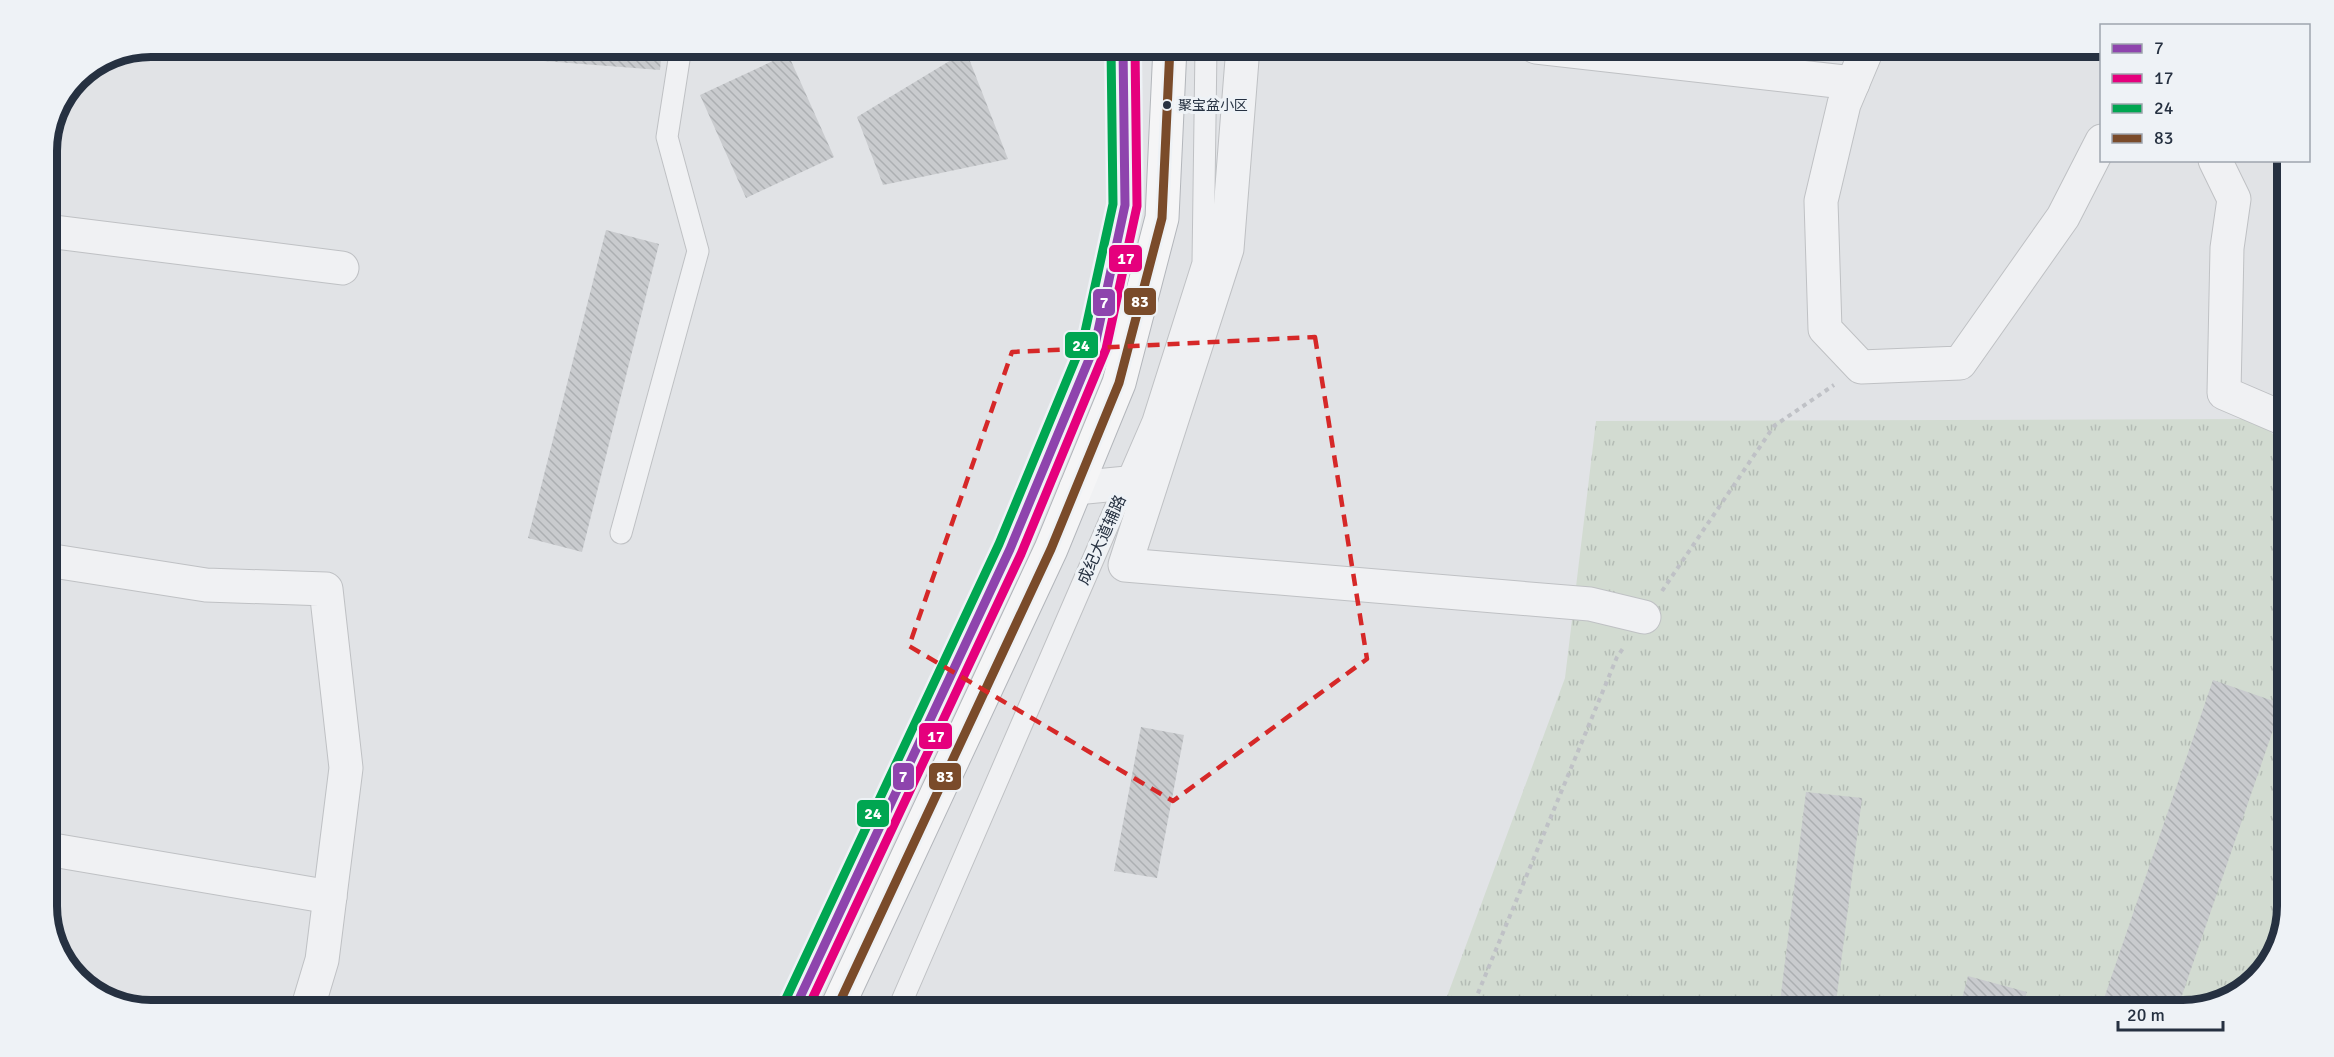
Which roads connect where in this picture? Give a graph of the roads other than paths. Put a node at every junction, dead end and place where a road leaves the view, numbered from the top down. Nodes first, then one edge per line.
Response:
1 (679, 57) edge
2 (1123, 57) edge
3 (1169, 57) edge
4 (1206, 57) edge
5 (1242, 57) edge
6 (1630, 57) edge
7 (1863, 57) edge
8 (1852, 83) junction
9 (2100, 145) edge
10 (2216, 162) edge
11 (57, 232) edge
12 (342, 268) dead end
13 (2277, 416) edge
14 (1138, 485) junction
15 (1076, 488) junction
16 (621, 533) dead end
17 (57, 562) edge
18 (1644, 617) road end
19 (57, 851) edge
20 (330, 897) junction
21 (310, 1000) edge
22 (799, 1000) edge
23 (841, 1000) edge
24 (903, 1000) edge

1 - 16 lane
2 - 22 highway
3 - 15 highway
4 - 14 lane, 成纪大道辅路
5 - 14 street
6 - 8 street
7 - 8 street
8 - 9 street
10 - 13 street
11 - 12 street
14 - 15 street
14 - 18 street
14 - 24 lane, 成纪大道辅路
15 - 23 highway
17 - 20 street
19 - 20 street
20 - 21 street

